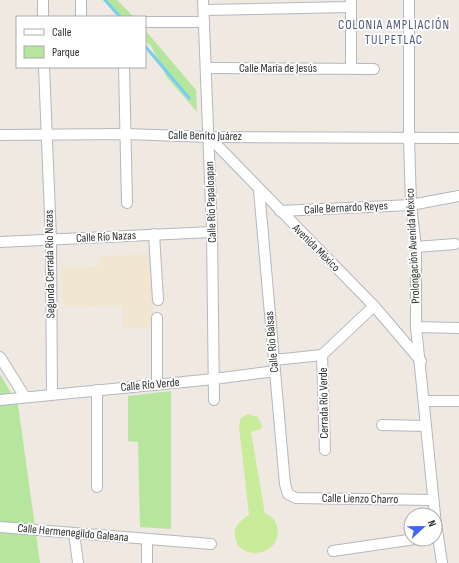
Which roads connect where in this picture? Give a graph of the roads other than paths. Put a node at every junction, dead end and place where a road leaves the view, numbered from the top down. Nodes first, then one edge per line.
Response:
1 (43, 0) edge
2 (81, 0) edge
3 (409, 0) edge
4 (350, 4) edge
5 (203, 5) edge
6 (43, 16) edge
7 (81, 16) edge
8 (146, 22) edge
9 (204, 22) junction
10 (44, 68) edge
11 (124, 68) edge
12 (206, 68) junction
13 (351, 68) junction
14 (374, 69) dead end
15 (0, 134) edge
16 (46, 134) junction
17 (126, 134) junction
18 (209, 137) junction
19 (409, 138) junction
20 (459, 138) edge
21 (259, 190) junction
22 (459, 196) edge
23 (127, 203) dead end
24 (411, 205) junction
25 (280, 211) junction
26 (212, 232) junction
27 (154, 234) junction
28 (51, 239) junction
29 (0, 242) edge
30 (455, 244) dead end
31 (416, 247) junction
32 (158, 300) dead end
33 (374, 306) junction
34 (156, 318) dead end
35 (416, 327) junction
36 (459, 328) edge
37 (322, 355) junction
38 (0, 357) edge
39 (274, 360) junction
40 (421, 361) junction
41 (274, 371) junction
42 (214, 379) junction
43 (157, 385) junction
44 (96, 390) junction
45 (52, 394) junction
46 (25, 397) junction
47 (0, 400) edge
48 (214, 400) dead end
49 (425, 401) junction
50 (459, 401) edge
51 (382, 425) dead end
52 (426, 426) junction
53 (325, 450) dead end
54 (97, 487) dead end
55 (288, 494) joint
56 (433, 500) junction
57 (434, 507) edge
58 (0, 527) edge
59 (74, 533) junction
60 (147, 539) junction
61 (403, 541) edge
62 (210, 544) dead end
63 (438, 547) edge
64 (333, 551) dead end
65 (78, 563) edge
66 (147, 563) edge
67 (442, 563) edge

1 - 6 street
2 - 7 street
3 - 19 street, Prolongación Avenida México
4 - 5 street
4 - 13 street
5 - 9 street, Calle Río Papaloapan
8 - 9 street
9 - 12 street, Calle Río Papaloapan
10 - 16 street
11 - 17 street
12 - 13 street, Calle María de Jesús
12 - 18 street, Calle Río Papaloapan
13 - 14 street, Calle María de Jesús
15 - 16 street, Calle Benito Juárez
16 - 17 street, Calle Benito Juárez
16 - 28 street, Segunda Cerrada Río Nazas
17 - 18 street, Calle Benito Juárez
17 - 23 street
18 - 19 street, Calle Benito Juárez
18 - 21 street, Avenida México
18 - 26 street, Calle Río Papaloapan
19 - 20 street, Calle Benito Juárez
19 - 24 street, Prolongación Avenida México
21 - 25 street, Avenida México
21 - 39 street, Calle Río Balsas
22 - 24 street, Calle Bernardo Reyes
24 - 25 street, Calle Bernardo Reyes
24 - 31 street, Prolongación Avenida México
25 - 33 street, Avenida México
26 - 27 street, Calle Río Nazas
26 - 42 street, Calle Río Papaloapan
27 - 28 street, Calle Río Nazas
27 - 32 street
28 - 29 street, Calle Río Nazas
28 - 45 street, Segunda Cerrada Río Nazas
30 - 31 street
31 - 35 street, Prolongación Avenida México
33 - 37 street
33 - 40 street, Avenida México
34 - 43 street
35 - 36 street
35 - 40 street, Prolongación Avenida México
37 - 39 street
37 - 53 street, Cerrada Río Verde
38 - 46 street
39 - 41 street, Calle Río Balsas
40 - 49 street, Prolongación Avenida México
41 - 42 street, Calle Río Verde
41 - 55 street, Calle Río Balsas
42 - 43 street, Calle Río Verde
42 - 48 street, Calle Río Papaloapan
43 - 44 street, Calle Río Verde
44 - 45 street, Calle Río Verde
44 - 54 street
45 - 46 street, Calle Río Verde
46 - 47 street, Calle Río Verde
49 - 50 street
49 - 52 street, Prolongación Avenida México
51 - 52 street
52 - 56 street, Prolongación Avenida México
55 - 56 street, Calle Lienzo Charro
56 - 57 street, Prolongación Avenida México
58 - 59 street, Calle Hermenegildo Galeana
59 - 60 street, Calle Hermenegildo Galeana
59 - 65 street
60 - 62 street, Calle Hermenegildo Galeana
60 - 66 street
61 - 64 street
63 - 67 street, Prolongación Avenida México

